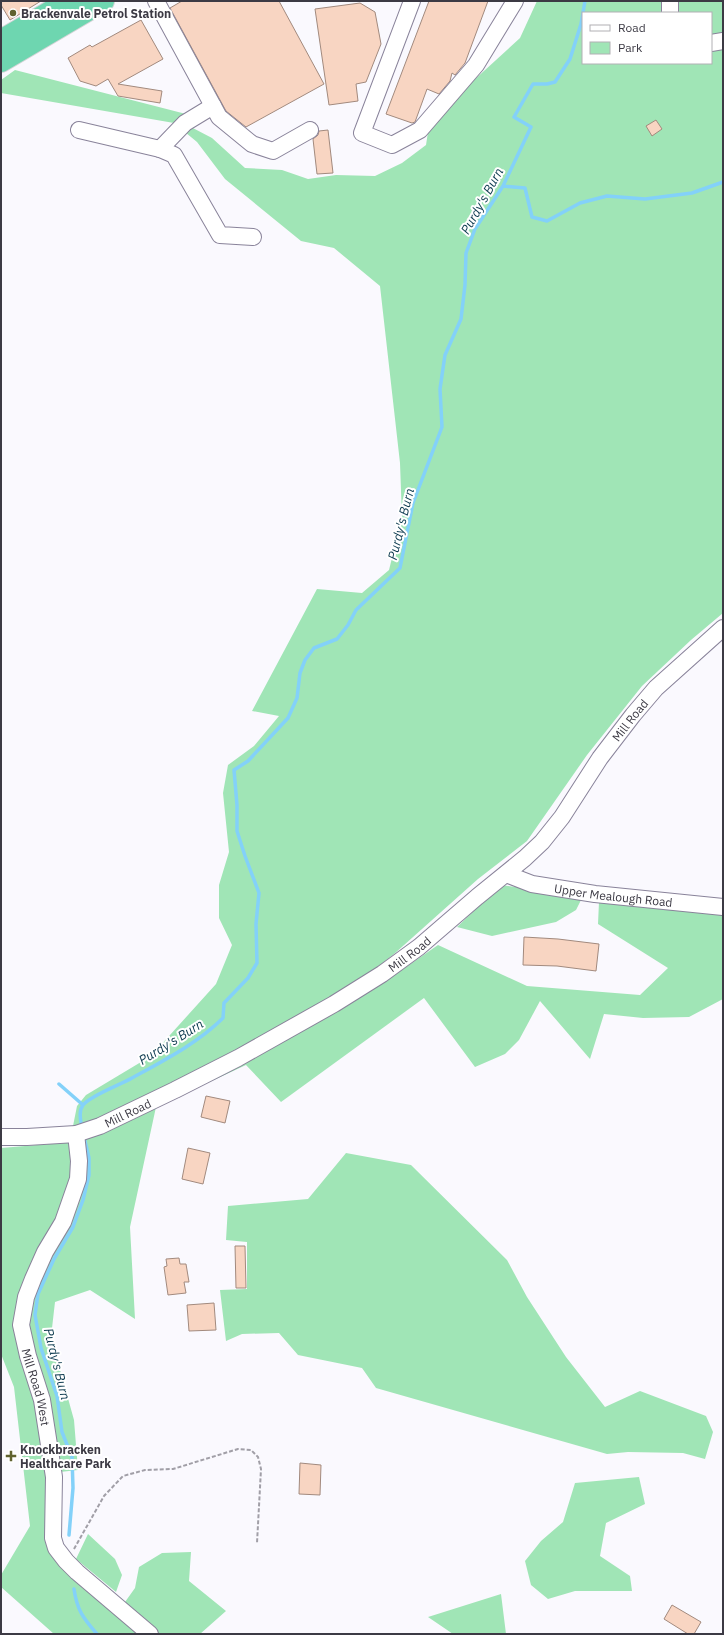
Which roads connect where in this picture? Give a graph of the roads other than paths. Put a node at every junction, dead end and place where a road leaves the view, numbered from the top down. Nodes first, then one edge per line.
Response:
1 (61, 1) edge
2 (69, 1) edge
3 (88, 1) edge
4 (103, 1) edge
5 (156, 1) edge
6 (514, 1) edge
7 (670, 1) edge
8 (407, 2) edge
9 (670, 12) edge
10 (34, 21) junction
11 (1, 41) edge
12 (723, 41) edge
13 (712, 43) edge
14 (1, 51) edge
15 (1, 61) edge
16 (214, 106) junction
17 (79, 130) dead end
18 (310, 130) dead end
19 (160, 149) junction
20 (253, 237) dead end
21 (723, 628) edge
22 (506, 874) junction
23 (723, 907) edge
24 (76, 1134) junction
25 (1, 1137) edge
26 (150, 1634) edge

1 - 10 street
2 - 10 highway
3 - 14 highway
4 - 15 highway
5 - 16 street
6 - 8 street
7 - 9 street
10 - 11 highway
12 - 13 street
16 - 18 street
16 - 19 street
17 - 19 street
19 - 20 street
21 - 22 street, Mill Road
22 - 23 street, Upper Mealough Road
22 - 24 street, Mill Road
24 - 25 street, Mill Road
24 - 26 street, Mill Road West

